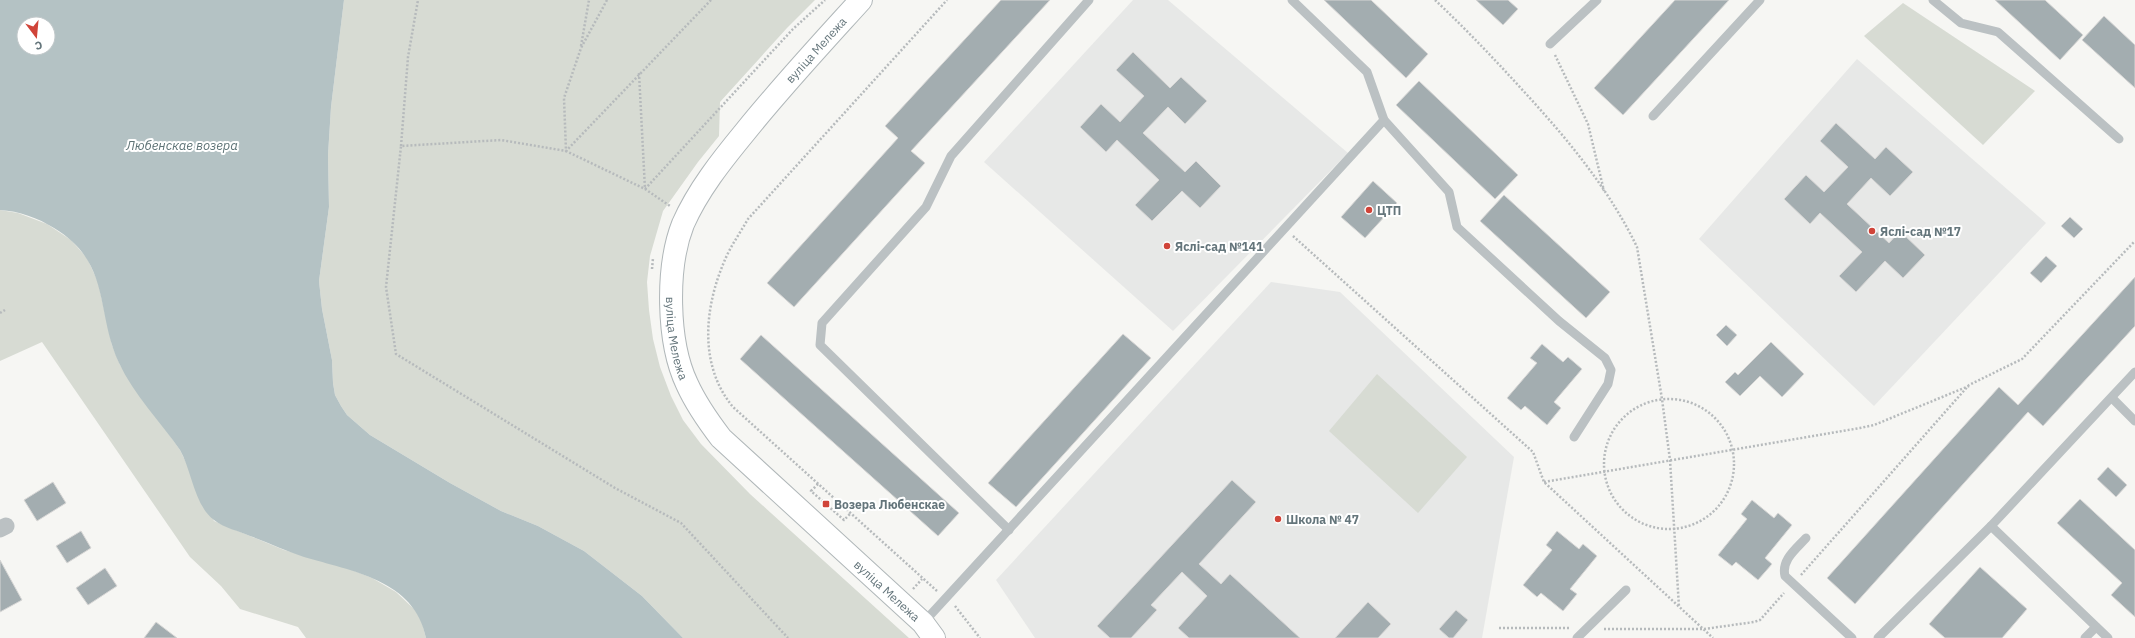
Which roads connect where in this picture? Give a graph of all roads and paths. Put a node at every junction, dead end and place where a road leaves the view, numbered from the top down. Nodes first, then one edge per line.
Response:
1 (418, 0) edge
2 (589, 0) edge
3 (607, 0) edge
4 (711, 0) edge
5 (825, 0) edge
6 (861, 0) edge
7 (1089, 0) edge
8 (1292, 0) edge
9 (1435, 0) edge
10 (1597, 0) edge
11 (1760, 0) edge
12 (1932, 0) edge
13 (1550, 44) joint
14 (581, 48) junction
15 (639, 73) junction
16 (1653, 116) dead end
17 (1384, 120) junction
18 (2119, 139) dead end
19 (400, 146) junction
20 (566, 152) junction
21 (645, 189) junction
22 (1605, 193) junction
23 (668, 213) dead end
24 (1285, 229) junction
25 (2135, 241) edge
26 (654, 256) dead end
27 (652, 271) dead end
28 (5, 310) dead end
29 (0, 313) edge
30 (2135, 372) edge
31 (1969, 385) junction
32 (2112, 398) junction
33 (1662, 399) junction
34 (2135, 421) edge
35 (1574, 438) dead end
36 (1732, 449) junction
37 (1670, 460) junction
38 (1604, 471) junction
39 (1544, 482) junction
40 (818, 484) dead end
41 (850, 514) dead end
42 (1992, 526) junction
43 (1674, 529) junction
44 (1009, 530) junction
45 (1806, 538) dead end
46 (922, 579) dead end
47 (1793, 584) junction
48 (1626, 590) dead end
49 (910, 592) dead end
50 (1679, 607) junction
51 (2096, 627) junction
52 (1499, 628) dead end
53 (1586, 628) junction
54 (1704, 629) junction
55 (929, 631) edge
56 (788, 638) edge
57 (1577, 638) edge
58 (1713, 638) edge
59 (1852, 638) edge
60 (1878, 638) edge
61 (2085, 638) edge
62 (2108, 638) edge

1 - 19 path
2 - 14 path
3 - 14 path
4 - 15 path
5 - 21 path
6 - 55 main road, вуліца Мележа
7 - 44 lane
8 - 17 lane
9 - 22 path
10 - 13 lane
11 - 16 lane
12 - 18 lane
13 - 22 path
14 - 20 path
15 - 20 path
15 - 21 path
17 - 24 lane
17 - 35 lane
19 - 20 path
19 - 56 path
20 - 21 path
21 - 23 path
22 - 33 path
24 - 39 path
24 - 44 lane
25 - 31 path
26 - 27 path
28 - 29 path
30 - 32 lane
31 - 36 path
31 - 47 path
32 - 34 lane
32 - 42 lane
33 - 36 path
33 - 37 path
33 - 38 path
36 - 37 path
36 - 43 path
37 - 38 path
37 - 43 path
38 - 39 path
38 - 43 path
39 - 50 path
40 - 41 path
42 - 51 lane
42 - 60 lane
43 - 50 path
44 - 55 lane
45 - 47 lane
46 - 49 path
47 - 54 path
47 - 59 lane
48 - 53 lane
50 - 54 path
51 - 61 lane
51 - 62 lane
52 - 53 path
53 - 54 path
53 - 57 lane
54 - 58 path

